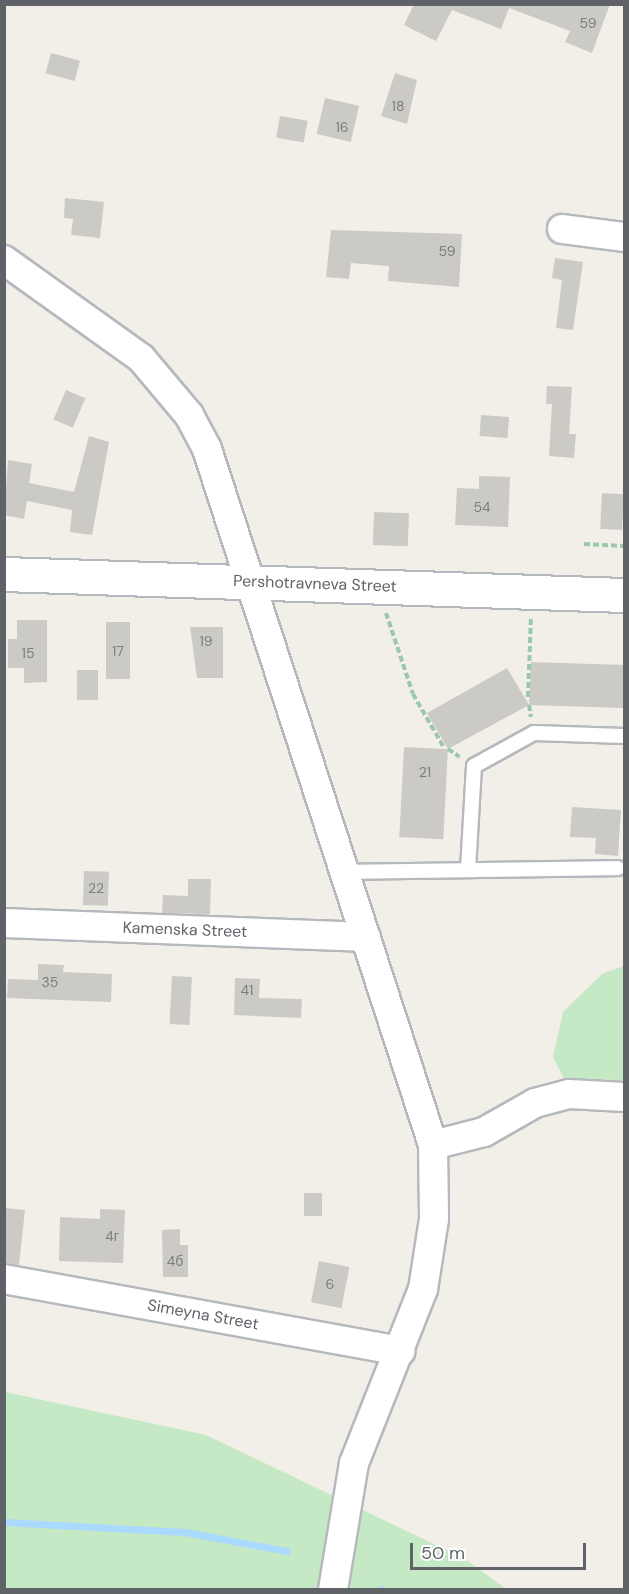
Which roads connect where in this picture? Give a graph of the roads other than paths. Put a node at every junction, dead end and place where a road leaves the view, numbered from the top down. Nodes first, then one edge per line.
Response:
1 (562, 229) dead end
2 (624, 237) edge
3 (4, 260) edge
4 (4, 574) edge
5 (250, 582) junction
6 (624, 595) edge
7 (624, 736) edge
8 (618, 868) dead end
9 (468, 870) junction
10 (345, 872) junction
11 (4, 923) edge
12 (366, 937) junction
13 (624, 1097) edge
14 (433, 1145) junction
15 (4, 1279) edge
16 (401, 1351) junction
17 (333, 1590) edge

1 - 2 street
3 - 5 street
4 - 5 street, Pershotravneva Street
5 - 6 street, Pershotravneva Street
5 - 10 street
7 - 9 lane
8 - 9 lane
9 - 10 lane
10 - 12 street
11 - 12 street, Kamenska Street
12 - 14 street
13 - 14 street
14 - 16 street
15 - 16 street, Simeyna Street
16 - 17 street

